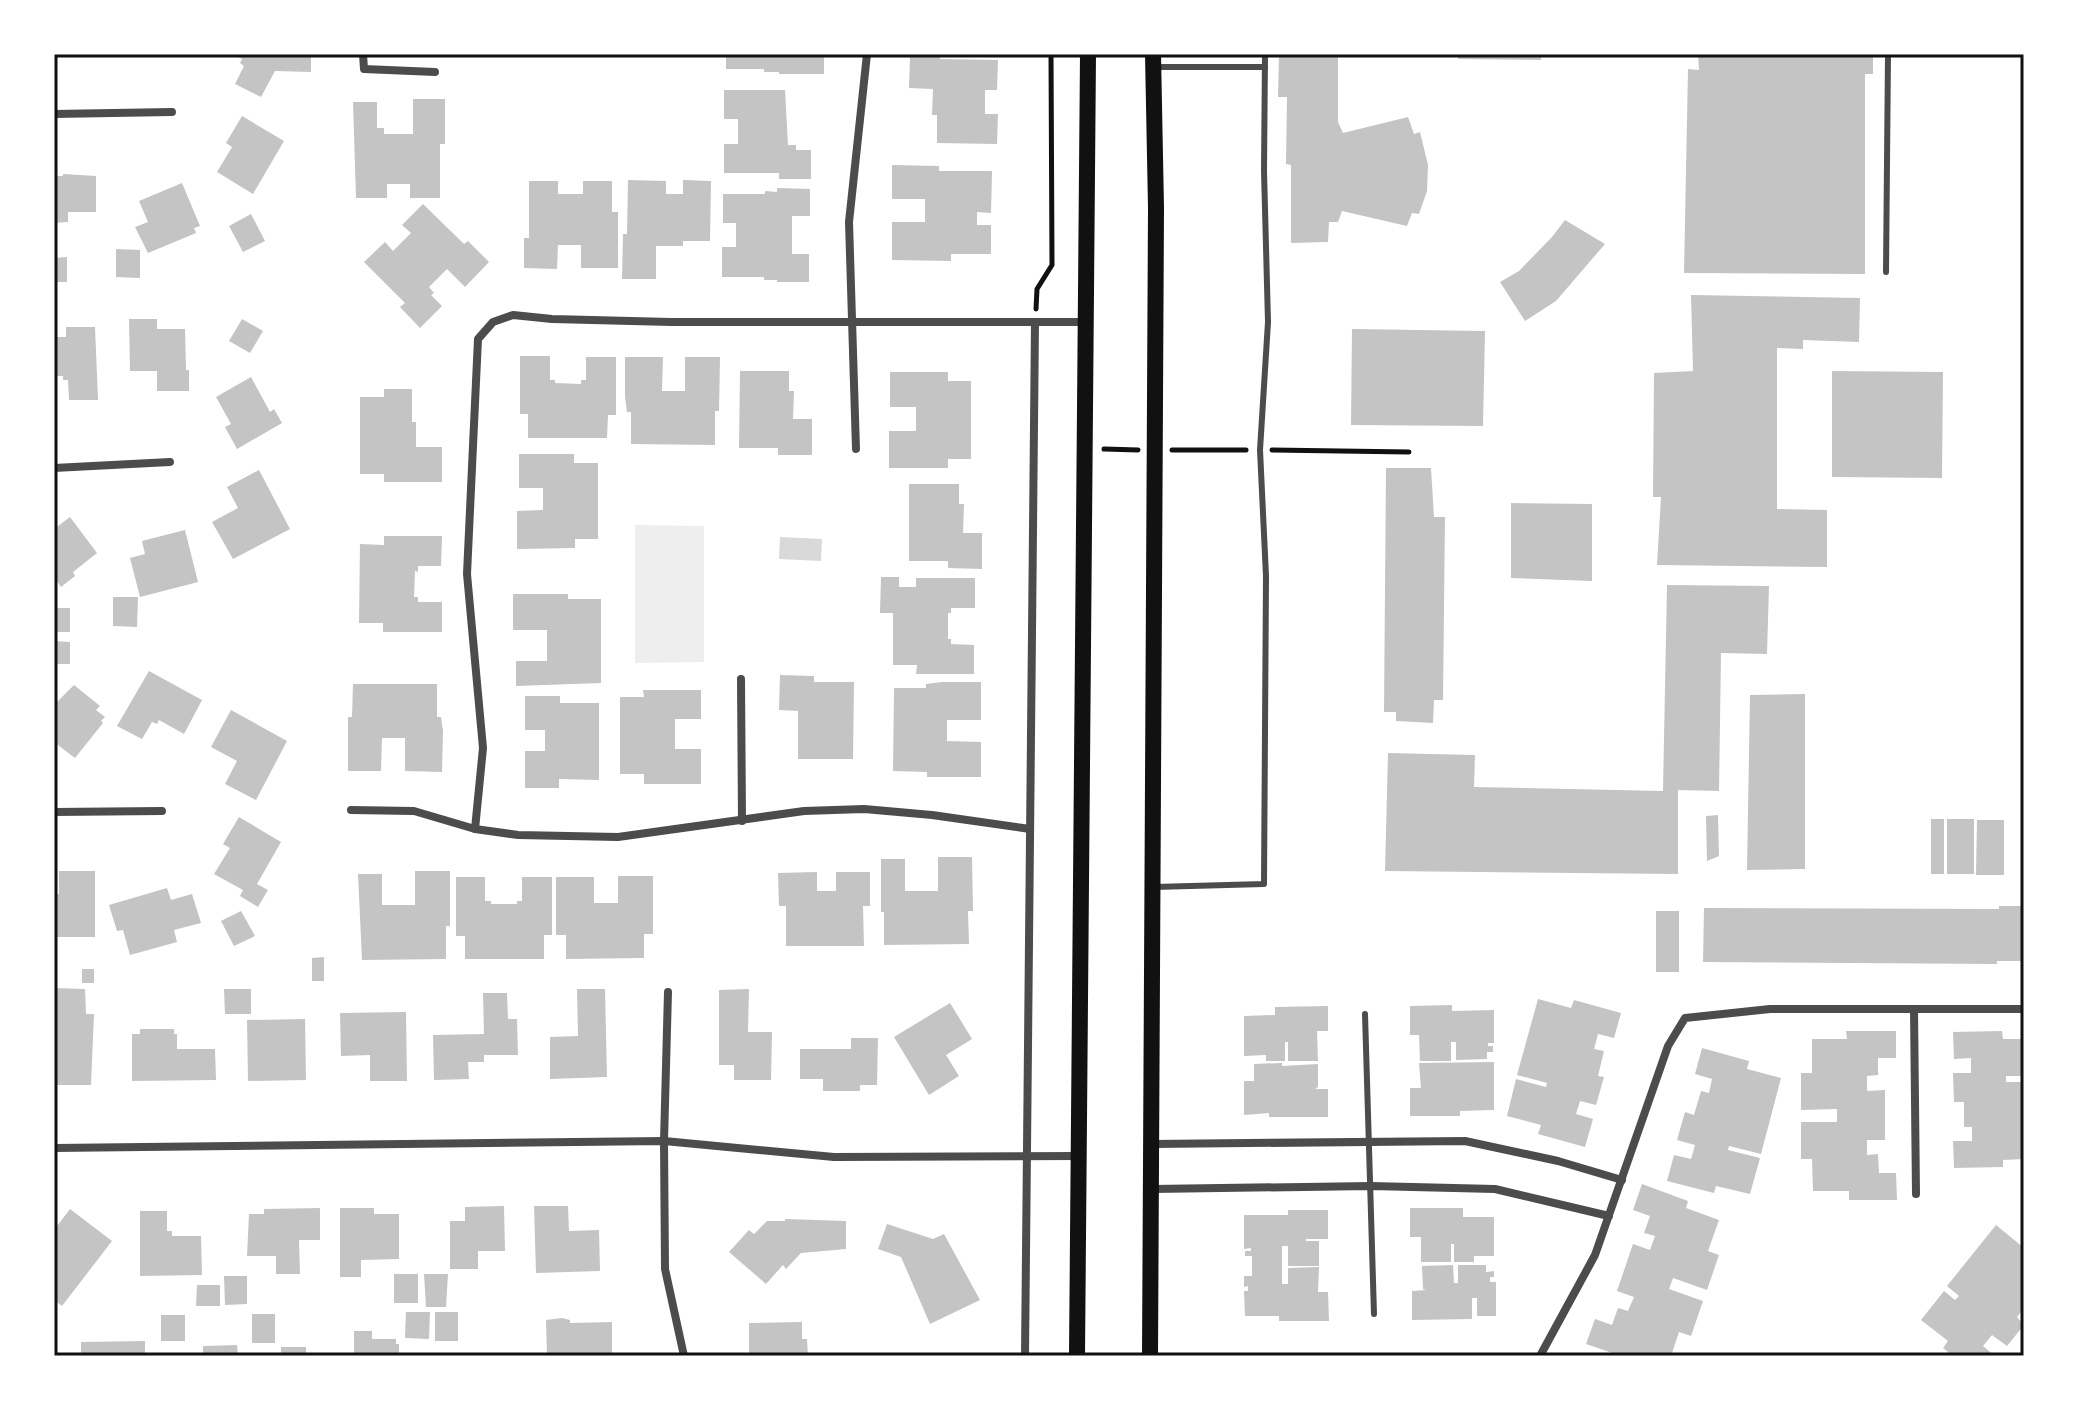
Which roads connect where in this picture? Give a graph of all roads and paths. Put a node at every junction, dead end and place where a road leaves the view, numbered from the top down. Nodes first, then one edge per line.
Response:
1 (363, 54) edge
2 (867, 54) edge
3 (1051, 54) edge
4 (1088, 54) edge
5 (1265, 54) edge
6 (1888, 54) edge
7 (1153, 60) edge
8 (1265, 67) junction
9 (435, 72) dead end
10 (172, 112) dead end
11 (54, 114) edge
12 (1886, 272) dead end
13 (1035, 322) junction
14 (1086, 322) junction
15 (852, 323) junction
16 (856, 449) dead end
17 (1275, 450) dead end
18 (1409, 452) dead end
19 (170, 462) dead end
20 (54, 468) edge
21 (741, 679) dead end
22 (351, 810) dead end
23 (162, 811) dead end
24 (54, 812) edge
25 (742, 821) junction
26 (475, 829) junction
27 (1030, 829) junction
28 (1154, 887) junction
29 (668, 992) dead end
30 (1914, 1009) junction
31 (2024, 1009) edge
32 (1365, 1014) dead end
33 (664, 1141) junction
34 (1370, 1142) junction
35 (1153, 1144) junction
36 (54, 1148) edge
37 (1026, 1155) junction
38 (1079, 1156) junction
39 (1622, 1180) junction
40 (1371, 1186) junction
41 (1152, 1189) junction
42 (1916, 1194) dead end
43 (1609, 1216) junction
44 (1374, 1314) dead end
45 (684, 1356) edge
46 (1025, 1356) edge
47 (1077, 1356) edge
48 (1150, 1356) edge
49 (1540, 1356) edge

1 - 9 street
2 - 15 street
3 - 13 path
4 - 14 main road
5 - 8 lane
6 - 12 lane
7 - 8 lane
7 - 28 main road
8 - 28 lane
10 - 11 street
13 - 14 street
13 - 15 street
13 - 27 street
14 - 38 main road
15 - 16 street
15 - 26 street
17 - 18 path
19 - 20 street
21 - 25 street
22 - 26 street
23 - 24 street
25 - 26 street
25 - 27 street
27 - 37 street
28 - 35 main road
29 - 33 street
30 - 31 street
30 - 39 street
30 - 42 street
32 - 34 lane
33 - 36 street
33 - 37 street
33 - 45 street
34 - 35 street
34 - 39 street
34 - 40 lane
35 - 41 main road
37 - 38 street
37 - 46 street
38 - 47 main road
39 - 43 street
40 - 41 street
40 - 43 street
40 - 44 lane
41 - 48 main road
43 - 49 street

